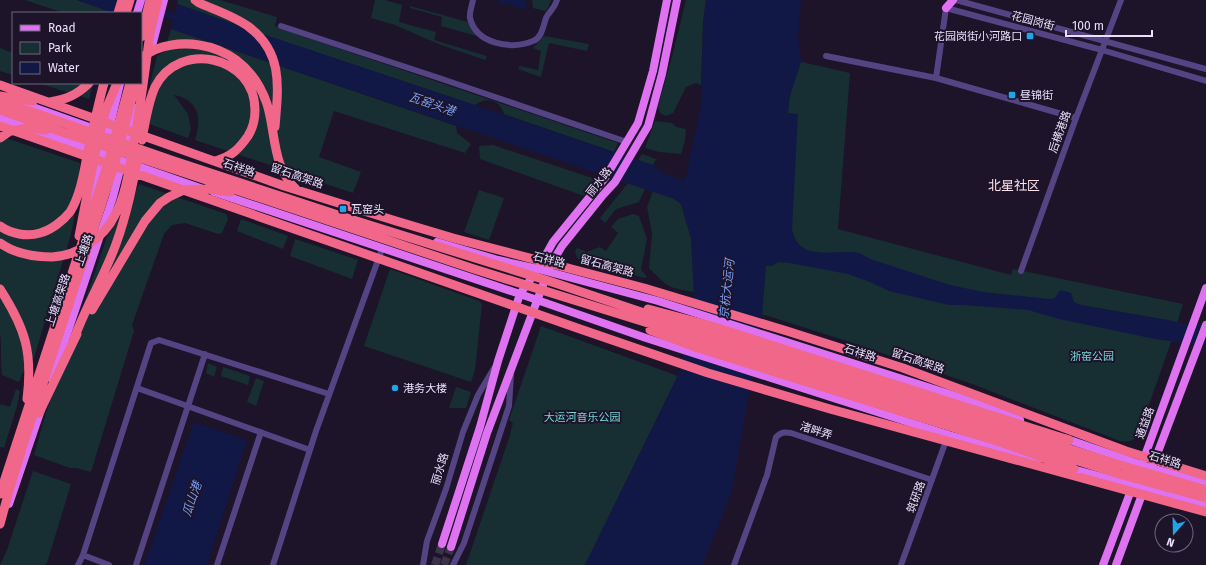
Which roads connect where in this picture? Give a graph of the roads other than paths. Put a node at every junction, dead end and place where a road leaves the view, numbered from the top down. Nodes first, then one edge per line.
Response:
1 (122, 0) edge
2 (130, 0) edge
3 (141, 0) edge
4 (150, 0) edge
5 (158, 0) edge
6 (164, 0) edge
7 (195, 0) edge
8 (473, 0) edge
9 (557, 0) edge
10 (667, 0) edge
11 (677, 0) edge
12 (955, 0) edge
13 (1121, 0) edge
14 (945, 4) edge
15 (118, 12) edge
16 (126, 12) edge
17 (137, 12) edge
18 (281, 26) dead end
19 (142, 33) edge
20 (152, 36) junction
21 (1106, 42) junction
22 (1102, 50) junction
23 (826, 56) dead end
24 (142, 57) edge
25 (142, 63) edge
26 (1206, 69) edge
27 (936, 78) junction
28 (142, 79) edge
29 (1206, 81) edge
30 (88, 84) edge
31 (104, 84) edge
32 (118, 84) edge
33 (118, 84) edge
34 (130, 84) edge
35 (136, 84) edge
36 (141, 84) edge
37 (0, 85) edge
38 (0, 96) edge
39 (0, 101) edge
40 (0, 110) edge
41 (0, 118) edge
42 (1076, 118) junction
43 (0, 126) edge
44 (62, 132) junction
45 (107, 133) junction
46 (0, 138) edge
47 (274, 139) junction
48 (128, 140) junction
49 (627, 142) junction
50 (102, 154) junction
51 (122, 160) junction
52 (174, 161) junction
53 (256, 196) junction
54 (350, 219) junction
55 (0, 226) edge
56 (0, 243) edge
57 (382, 249) junction
58 (77, 257) junction
59 (538, 269) junction
60 (548, 271) junction
61 (1021, 271) dead end
62 (1206, 288) edge
63 (0, 289) edge
64 (520, 294) junction
65 (608, 300) junction
66 (537, 301) junction
67 (593, 307) junction
68 (1206, 325) edge
69 (74, 339) junction
70 (205, 354) junction
71 (498, 361) junction
72 (512, 367) junction
73 (137, 388) junction
74 (330, 394) junction
75 (188, 406) junction
76 (22, 427) junction
77 (261, 432) junction
78 (949, 435) junction
79 (25, 439) junction
80 (1069, 440) junction
81 (310, 450) junction
82 (1142, 465) junction
83 (1151, 468) junction
84 (1074, 469) junction
85 (1206, 476) edge
86 (932, 480) junction
87 (1206, 483) edge
88 (0, 486) edge
89 (1133, 486) junction
90 (1144, 489) junction
91 (1206, 490) edge
92 (0, 494) edge
93 (1206, 498) edge
94 (1206, 505) edge
95 (1206, 512) edge
96 (0, 525) edge
97 (442, 544) tunnel mouth
98 (451, 547) tunnel mouth
99 (83, 555) junction
100 (78, 565) edge
101 (109, 565) edge
102 (136, 565) edge
103 (217, 565) edge
104 (273, 565) edge
105 (423, 565) edge
106 (453, 565) edge
107 (734, 565) edge
108 (901, 565) edge
109 (1103, 565) edge
110 (1116, 565) edge

1 - 15 highway
2 - 16 highway
3 - 17 main road
4 - 19 highway
5 - 20 highway
6 - 20 main road, 上塘路
7 - 47 highway
8 - 9 street
10 - 49 main road, 丽水路
11 - 60 main road, 丽水路
12 - 14 main road
12 - 21 street, 花园岗街
13 - 21 street, 后横港路
14 - 22 street, 花园岗街
14 - 27 street
18 - 49 street
20 - 25 highway
20 - 28 main road, 上塘路
20 - 56 highway
21 - 22 street, 后横港路
21 - 26 street, 花园岗街
22 - 29 street, 花园岗街
22 - 42 street, 后横港路
23 - 27 street
24 - 47 highway
27 - 42 street
30 - 38 highway
31 - 55 highway
32 - 45 main road, 上塘路
33 - 58 highway
34 - 58 highway, 上塘高架路
35 - 79 highway, 上塘高架路
36 - 48 main road, 上塘路
37 - 85 highway, 留石高架路
38 - 45 main road, 石祥路
39 - 52 highway
40 - 44 highway
41 - 50 main road
42 - 61 street, 后横港路
43 - 95 highway
44 - 46 highway
44 - 53 highway
45 - 48 main road, 石祥路
45 - 50 main road, 上塘路
47 - 54 highway
48 - 51 main road, 上塘路
48 - 59 main road, 石祥路
49 - 59 main road, 丽水路
50 - 51 main road
50 - 88 main road, 上塘路
51 - 57 main road
51 - 96 main road, 上塘路
52 - 54 highway
52 - 69 highway
53 - 67 highway
53 - 69 highway
54 - 65 highway
57 - 64 main road
57 - 74 street
58 - 76 highway, 上塘高架路
59 - 60 main road, 石祥路
59 - 64 main road, 丽水路
60 - 66 main road, 丽水路
60 - 80 main road, 石祥路
62 - 82 main road, 通益路
63 - 76 highway
64 - 66 main road
64 - 71 main road, 丽水路
65 - 80 highway
65 - 91 highway
66 - 72 main road, 丽水路
66 - 78 main road
67 - 84 highway
67 - 93 highway
68 - 83 main road, 通益路
69 - 79 highway
70 - 73 street
70 - 74 street
70 - 75 street
71 - 97 main road, 丽水路
71 - 105 street, 丽水路
72 - 98 main road, 丽水路
72 - 106 street, 丽水路
73 - 75 street
73 - 99 street
74 - 81 street
75 - 77 street
75 - 102 street
76 - 92 highway, 上塘高架路
77 - 81 street
77 - 103 street
78 - 84 main road
78 - 86 street, 筑研路
79 - 96 highway, 上塘高架路
80 - 82 main road, 石祥路
81 - 104 street
82 - 83 main road, 石祥路
82 - 89 main road, 通益路
83 - 87 main road, 石祥路
83 - 90 main road, 通益路
84 - 89 main road
86 - 107 street, 渚畔弄
86 - 108 street, 筑研路
89 - 90 main road
89 - 109 main road, 通益路
90 - 94 main road
90 - 110 main road, 通益路
99 - 100 street
99 - 101 street

